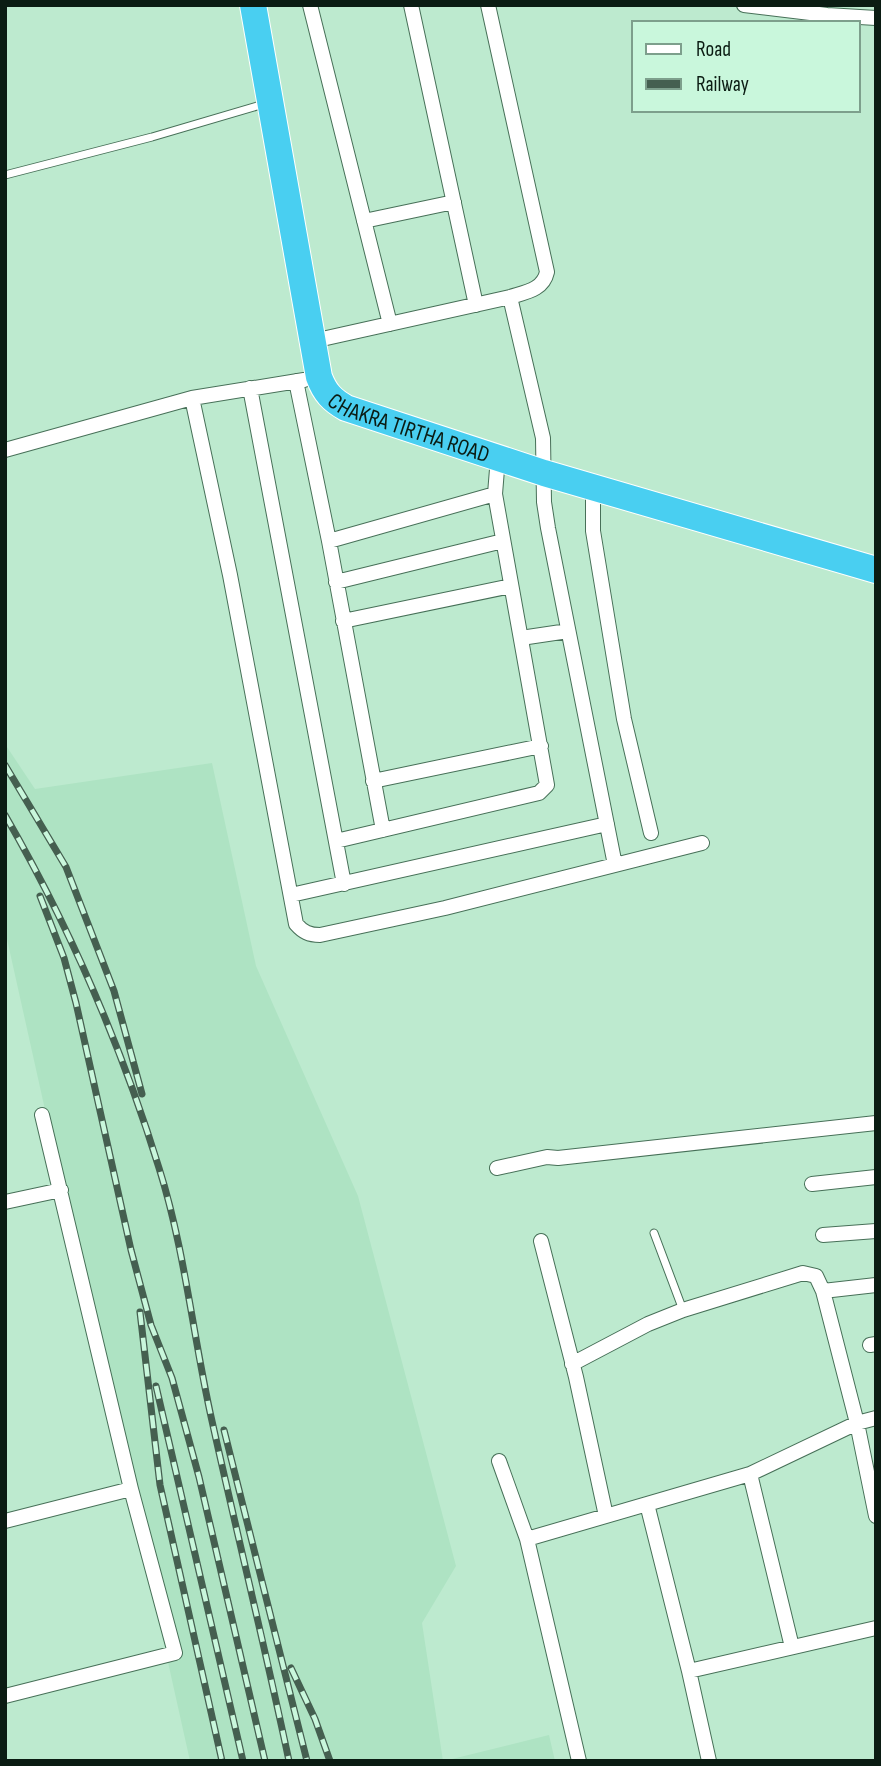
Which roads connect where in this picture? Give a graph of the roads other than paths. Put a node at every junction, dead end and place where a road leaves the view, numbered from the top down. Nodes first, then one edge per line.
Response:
1 (253, 5) edge
2 (310, 5) edge
3 (411, 5) edge
4 (488, 5) edge
5 (744, 5) edge
6 (876, 18) edge
7 (270, 102) junction
8 (5, 175) edge
9 (454, 202) junction
10 (364, 221) junction
11 (510, 297) junction
12 (475, 304) junction
13 (390, 324) junction
14 (313, 341) junction
15 (307, 379) junction
16 (250, 388) junction
17 (192, 398) junction
18 (5, 450) edge
19 (498, 457) junction
20 (544, 473) junction
21 (593, 487) junction
22 (495, 494) junction
23 (329, 541) junction
24 (503, 541) junction
25 (876, 570) edge
26 (337, 582) junction
27 (511, 586) junction
28 (344, 621) junction
29 (568, 631) junction
30 (521, 638) junction
31 (541, 746) junction
32 (373, 781) junction
33 (607, 824) junction
34 (383, 830) junction
35 (651, 833) dead end
36 (336, 841) junction
37 (702, 844) dead end
38 (615, 865) junction
39 (344, 884) junction
40 (291, 895) junction
41 (42, 1115) dead end
42 (876, 1123) edge
43 (497, 1168) dead end
44 (876, 1177) edge
45 (812, 1184) dead end
46 (61, 1190) junction
47 (5, 1202) edge
48 (876, 1231) edge
49 (654, 1233) dead end
50 (822, 1235) dead end
51 (541, 1241) dead end
52 (876, 1285) edge
53 (823, 1291) junction
54 (683, 1310) junction
55 (572, 1364) junction
56 (876, 1418) edge
57 (857, 1423) junction
58 (499, 1461) dead end
59 (750, 1474) junction
60 (131, 1489) junction
61 (647, 1504) junction
62 (606, 1516) junction
63 (876, 1517) edge
64 (5, 1521) edge
65 (527, 1539) junction
66 (876, 1628) edge
67 (792, 1647) junction
68 (689, 1671) junction
69 (5, 1696) edge
70 (579, 1761) edge
71 (709, 1761) edge

1 - 7 highway, CHAKRA TIRTHA ROAD
2 - 10 street
3 - 9 street
4 - 11 street
5 - 6 street
7 - 8 lane
7 - 14 highway, CHAKRA TIRTHA ROAD
9 - 10 street
9 - 12 street
10 - 13 street
11 - 12 street
11 - 20 street
12 - 13 street
13 - 14 street
14 - 15 highway, CHAKRA TIRTHA ROAD
15 - 16 street
15 - 19 highway, CHAKRA TIRTHA ROAD
15 - 23 street
16 - 17 street
16 - 36 street
17 - 18 street
17 - 40 street
19 - 20 highway, CHAKRA TIRTHA ROAD
19 - 22 street
20 - 21 highway, CHAKRA TIRTHA ROAD
20 - 29 street
21 - 25 highway, CHAKRA TIRTHA ROAD
21 - 35 street
22 - 23 street
22 - 24 street
23 - 26 street
24 - 26 street
24 - 27 street
26 - 28 street
27 - 28 street
27 - 30 street
28 - 32 street
29 - 30 street
29 - 33 street
30 - 31 street
31 - 32 street
31 - 34 street
32 - 34 street
33 - 38 street
33 - 39 street
34 - 36 street
36 - 39 street
37 - 38 street
38 - 40 street
39 - 40 street
41 - 46 street
42 - 43 street
44 - 45 street
46 - 47 street
46 - 60 street
48 - 50 street
49 - 54 lane
51 - 55 street
52 - 53 street
53 - 54 street
53 - 57 street
54 - 55 street
55 - 62 street
56 - 57 street
57 - 59 street
57 - 63 street
58 - 65 street
59 - 61 street
59 - 67 street
60 - 64 street
60 - 69 street
61 - 62 street
61 - 68 street
62 - 65 street
65 - 70 street
66 - 67 street
67 - 68 street
68 - 71 street

